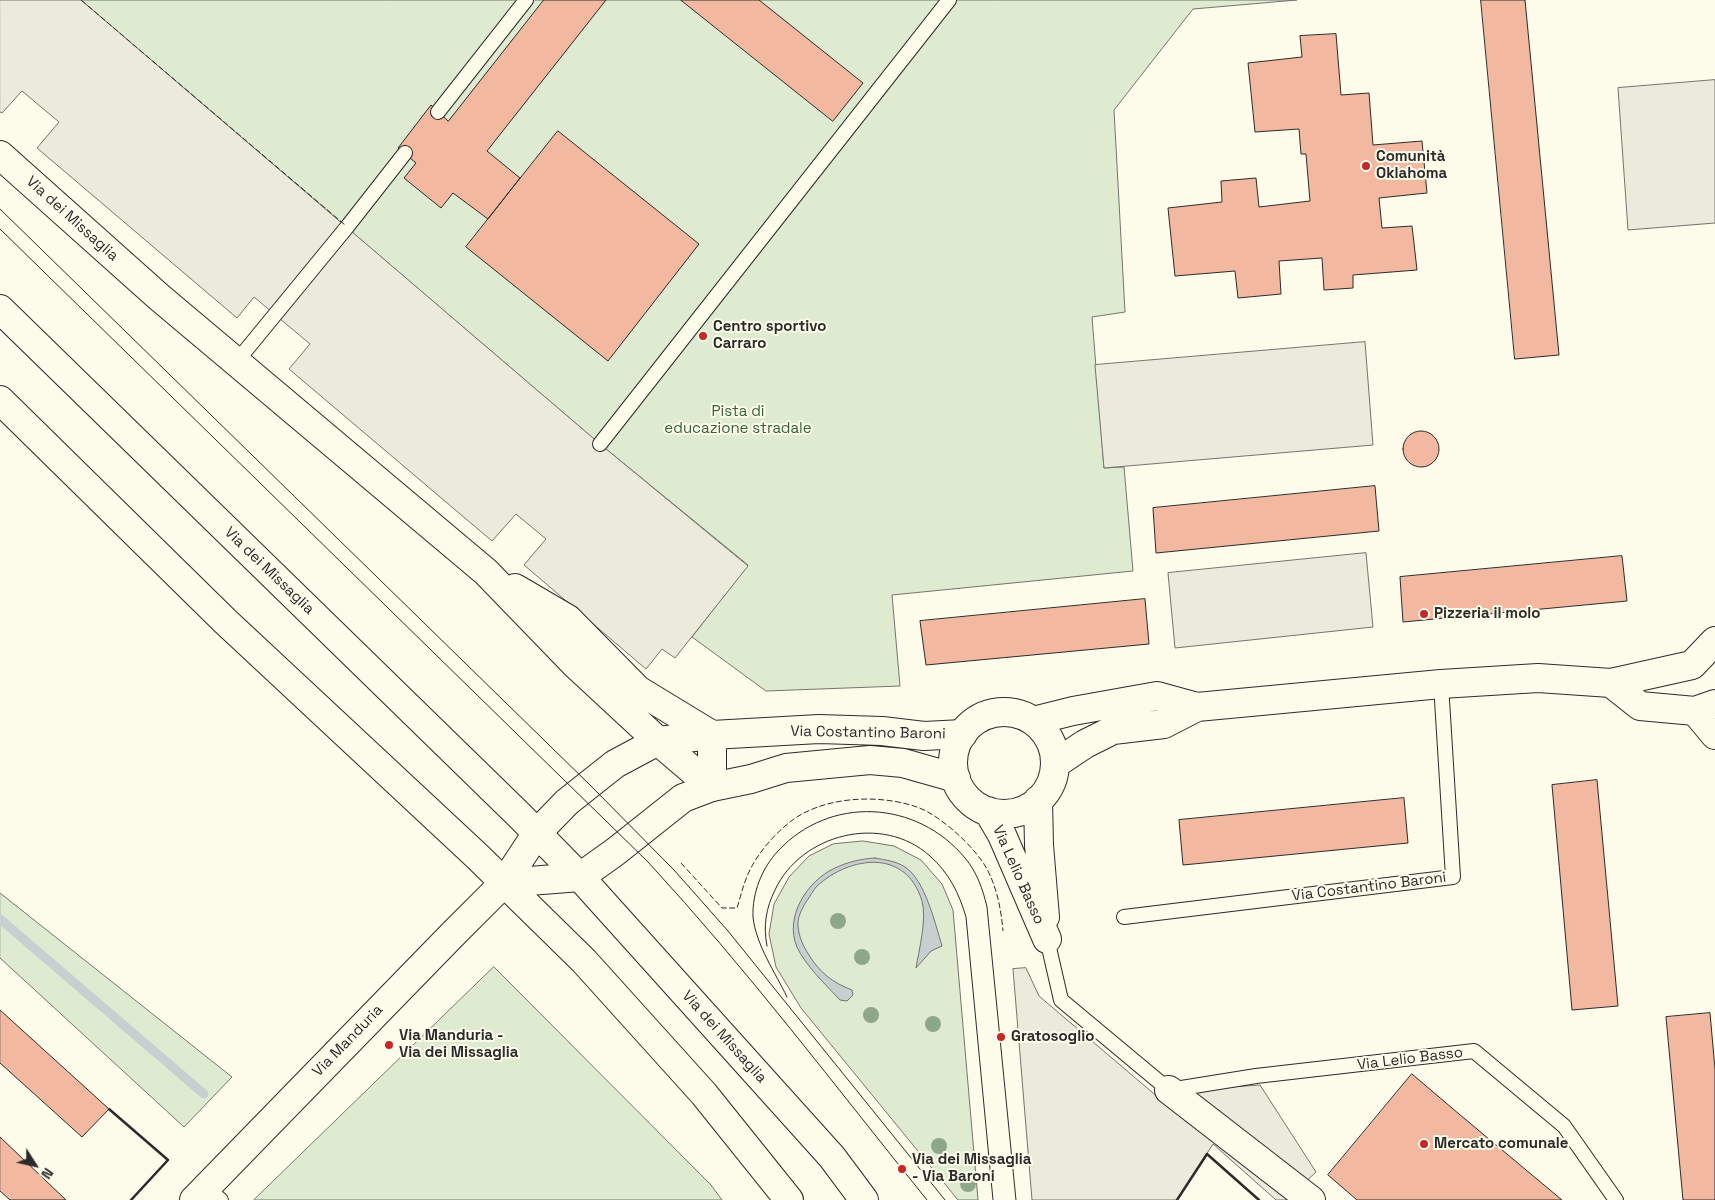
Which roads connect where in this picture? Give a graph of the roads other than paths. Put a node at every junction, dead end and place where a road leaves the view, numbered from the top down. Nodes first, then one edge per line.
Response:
1 (526, 0) edge
2 (949, 0) edge
3 (438, 112) dead end
4 (405, 153) dead end
5 (0, 155) edge
6 (0, 309) edge
7 (236, 361) junction
8 (0, 400) edge
9 (600, 444) dead end
10 (486, 572) junction
11 (1715, 641) edge
12 (1703, 667) edge
13 (1611, 683) junction
14 (1441, 684) junction
15 (1197, 707) junction
16 (1705, 708) edge
17 (1033, 721) junction
18 (963, 734) junction
19 (712, 735) junction
20 (1715, 735) edge
21 (658, 741) junction
22 (1055, 764) junction
23 (956, 778) junction
24 (712, 787) junction
25 (1038, 800) junction
26 (988, 811) junction
27 (537, 833) junction
28 (580, 877) junction
29 (504, 883) junction
30 (1124, 917) dead end
31 (1047, 939) junction
32 (1169, 1090) junction
33 (207, 1196) edge
34 (789, 1200) edge
35 (864, 1200) edge
36 (1311, 1200) edge
37 (1616, 1200) edge

1 - 3 lane
2 - 9 lane
4 - 7 lane
5 - 7 street, Via dei Missaglia
6 - 27 street, Via dei Missaglia
7 - 10 street, Via dei Missaglia
8 - 29 street
10 - 19 street, Via dei Missaglia
10 - 21 street, Via dei Missaglia
11 - 12 street
12 - 13 street
13 - 14 street
13 - 16 street
14 - 15 street
14 - 30 lane, Via Costantino Baroni
15 - 17 street
15 - 22 street
16 - 20 street
17 - 18 street, Via Costantino Baroni
17 - 22 street
18 - 19 street, Via Costantino Baroni
18 - 23 street, Via Costantino Baroni
19 - 21 street, Via Costantino Baroni
19 - 24 street
21 - 24 street
21 - 27 street, Via Costantino Baroni
22 - 25 street, Via Costantino Baroni
23 - 24 street, Via Costantino Baroni
23 - 26 street, Via Costantino Baroni
24 - 28 street, Via Costantino Baroni
25 - 26 street, Via Costantino Baroni
25 - 31 street, Via Lelio Basso
26 - 31 street, Via Lelio Basso
27 - 28 street, Via dei Missaglia
27 - 29 street
28 - 29 street
28 - 35 street, Via dei Missaglia
29 - 33 street, Via Manduria
29 - 34 street
31 - 32 lane, Via Lelio Basso
32 - 36 street, Via Lelio Basso
32 - 37 lane, Via Lelio Basso

